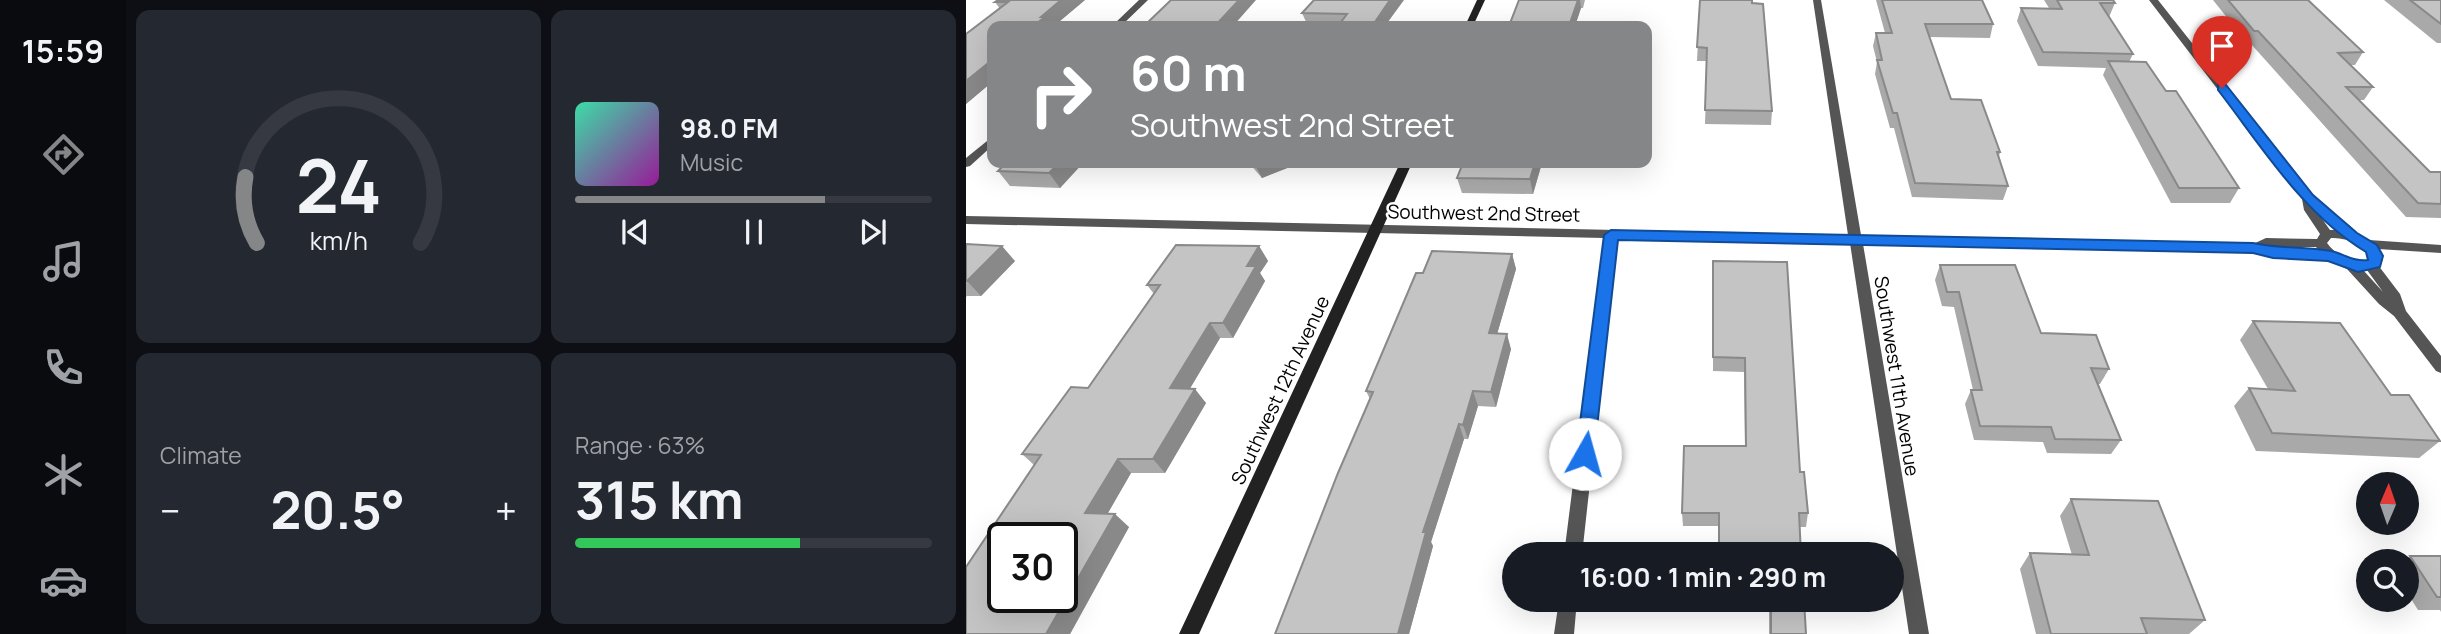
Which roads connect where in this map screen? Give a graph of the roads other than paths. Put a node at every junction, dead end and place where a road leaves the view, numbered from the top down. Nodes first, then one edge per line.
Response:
1 (1144, 0) edge
2 (1481, 0) edge
3 (1817, 0) edge
4 (2153, 0) edge
5 (1121, 21) edge
6 (1470, 21) edge
7 (987, 145) edge
8 (966, 164) edge
9 (1404, 168) edge
10 (2308, 198) junction
11 (966, 220) edge
12 (1375, 229) junction
13 (1611, 235) junction
14 (2351, 237) junction
15 (2324, 239) junction
16 (1856, 240) junction
17 (2366, 244) junction
18 (2253, 248) junction
19 (2441, 250) edge
20 (2329, 256) junction
21 (2373, 261) junction
22 (2351, 265) junction
23 (2399, 312) junction
24 (2441, 367) edge
25 (1575, 542) edge
26 (1567, 612) edge
27 (1189, 634) edge
28 (1564, 634) edge
29 (1919, 634) edge

1 - 5 street
2 - 6 street
3 - 16 street, Southwest 11th Avenue
4 - 10 street
7 - 8 street
9 - 12 street, Southwest 12th Avenue
10 - 14 street
10 - 15 street
11 - 12 street, Southwest 2nd Street
12 - 13 street, Southwest 2nd Street
12 - 27 street, Southwest 12th Avenue
13 - 16 street, Southwest 2nd Street
13 - 25 street
14 - 15 street, Southwest 2nd Street
14 - 17 street, Southwest 2nd Street
15 - 18 street, Southwest 2nd Street
15 - 20 street
16 - 18 street, Southwest 2nd Street
16 - 29 street, Southwest 11th Avenue
17 - 19 street, Southwest 2nd Street
17 - 21 street, Southwest 2nd Street
18 - 20 street, Southwest 2nd Street
19 - 21 street, Southwest 2nd Street
20 - 22 street, Southwest 2nd Street
21 - 22 street, Southwest 2nd Street
21 - 23 street
22 - 23 street
23 - 24 street
26 - 28 street

